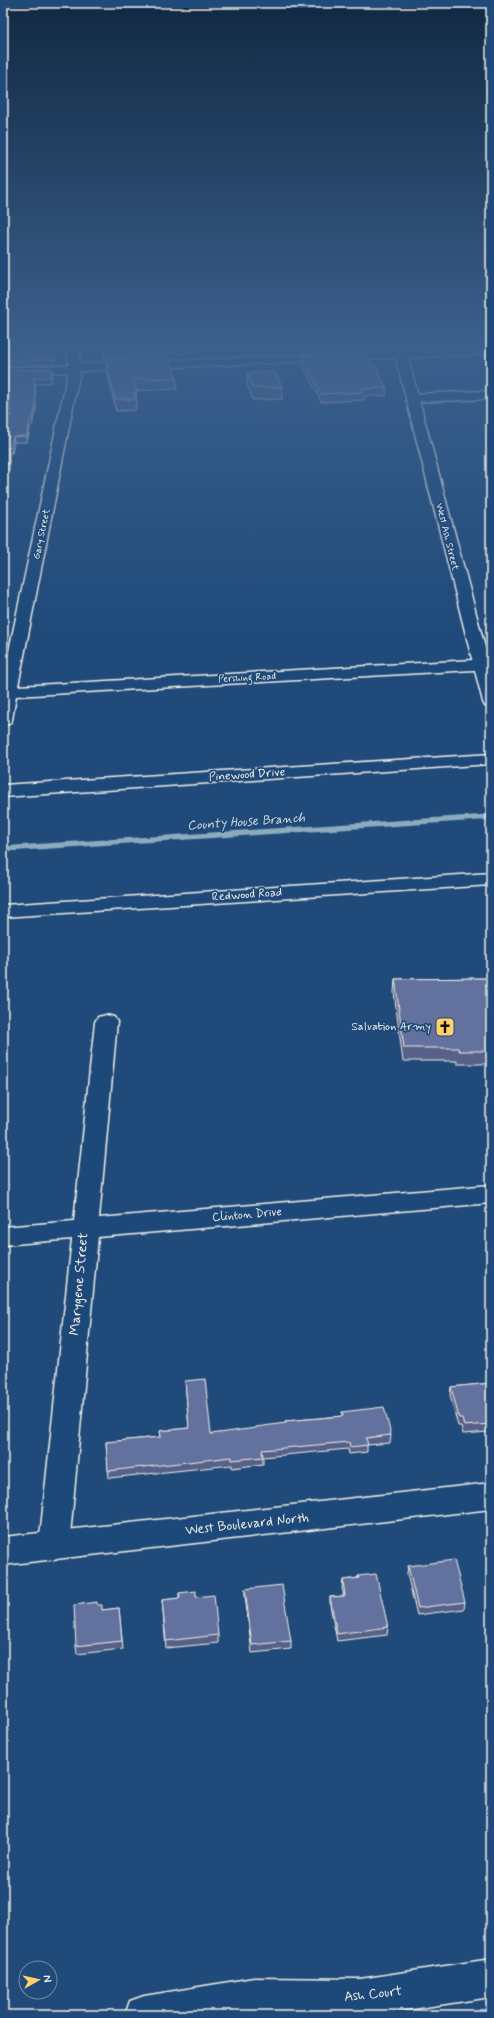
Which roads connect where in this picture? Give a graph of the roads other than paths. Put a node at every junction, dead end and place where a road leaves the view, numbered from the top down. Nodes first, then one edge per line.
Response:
1 (59, 441) edge
2 (424, 441) edge
3 (485, 664) edge
4 (6, 692) edge
5 (491, 702) edge
6 (3, 720) edge
7 (491, 759) edge
8 (3, 791) edge
9 (491, 879) edge
10 (3, 911) edge
11 (106, 1022) dead end
12 (491, 1194) edge
13 (84, 1228) junction
14 (3, 1236) edge
15 (491, 1496) edge
16 (54, 1546) junction
17 (3, 1551) edge
18 (491, 1978) edge
19 (255, 2006) edge
20 (144, 2015) edge

1 - 4 street, Gary Street
2 - 3 street, West Ash Street
3 - 4 street, Pershing Road
3 - 5 street, West Ash Street
4 - 6 street, Gary Street
7 - 8 street, Pinewood Drive
9 - 10 street, Redwood Road
11 - 13 street, Marygene Street
12 - 13 street, Clinton Drive
13 - 14 street, Clinton Drive
13 - 16 street, Marygene Street
15 - 16 street, West Boulevard North
16 - 17 street, West Boulevard North
18 - 19 street, Ash Court
19 - 20 street, Ash Court

